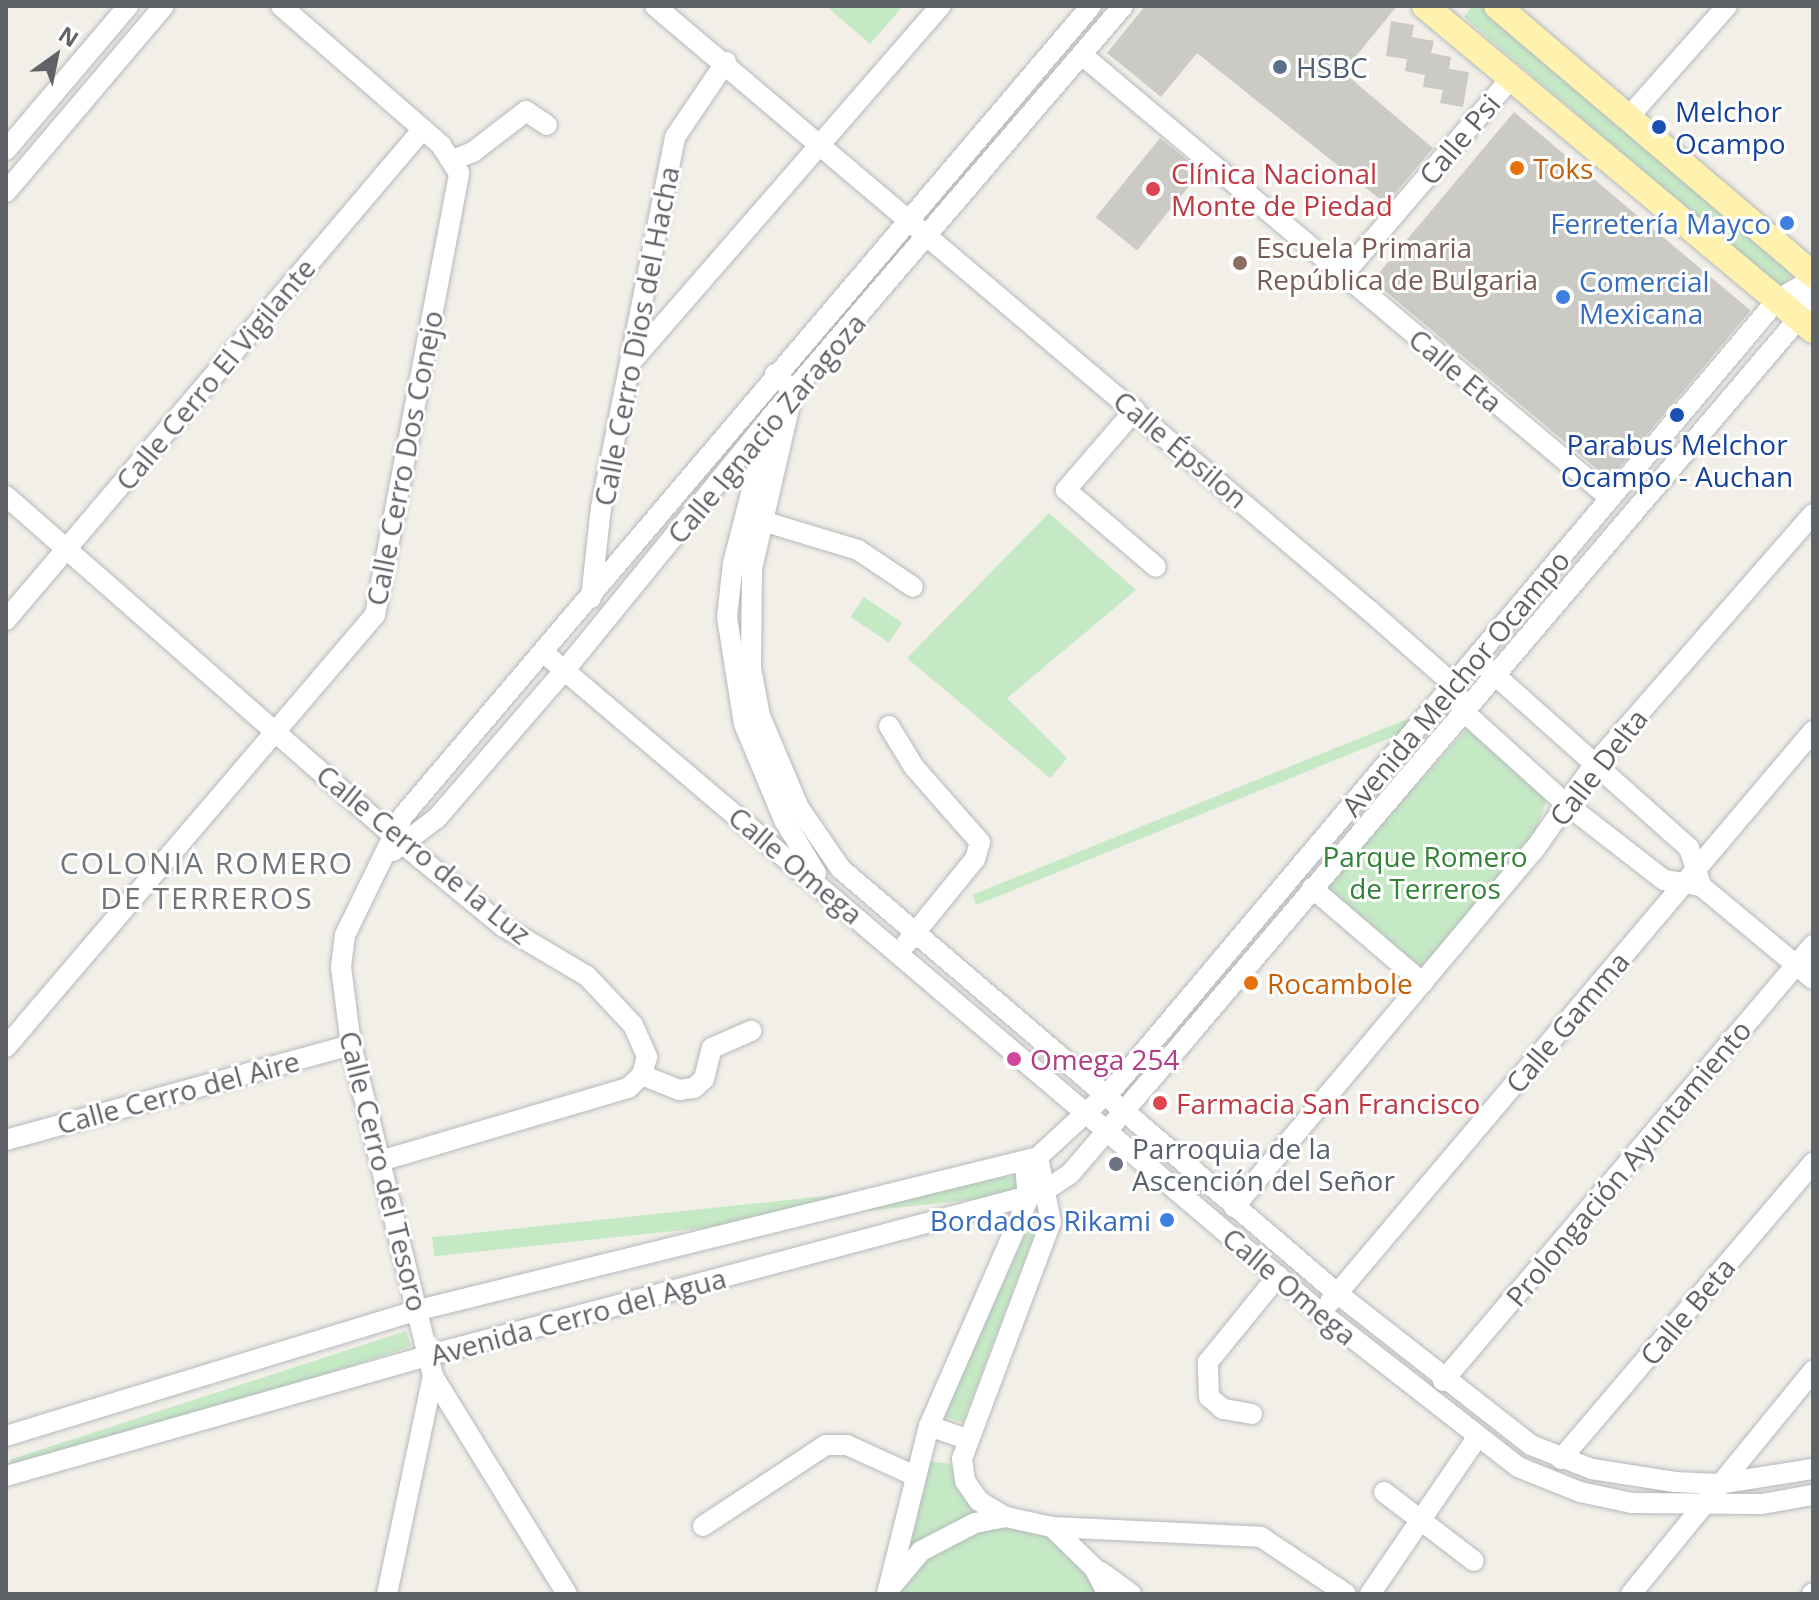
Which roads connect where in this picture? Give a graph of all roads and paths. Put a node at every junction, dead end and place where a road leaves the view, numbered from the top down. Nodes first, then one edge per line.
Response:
1 (128, 6) edge
2 (164, 6) edge
3 (281, 6) edge
4 (655, 6) edge
5 (941, 6) edge
6 (1091, 6) edge
7 (1123, 6) edge
8 (1425, 6) edge
9 (1497, 6) edge
10 (1727, 6) edge
11 (1082, 55) junction
12 (726, 62) junction
13 (1512, 77) junction
14 (1627, 119) junction
15 (547, 125) dead end
16 (423, 129) junction
17 (823, 143) junction
18 (6, 150) edge
19 (453, 160) junction
20 (6, 192) edge
21 (908, 220) junction
22 (928, 238) junction
23 (1343, 275) junction
24 (1813, 277) edge
25 (1813, 290) edge
26 (1777, 300) junction
27 (1806, 324) edge
28 (629, 365) junction
29 (775, 374) junction
30 (793, 391) junction
31 (752, 401) junction
32 (1135, 410) junction
33 (770, 418) junction
34 (6, 496) edge
35 (1610, 498) junction
36 (1813, 514) edge
37 (753, 518) junction
38 (66, 548) junction
39 (1156, 567) dead end
40 (913, 587) dead end
41 (590, 598) junction
42 (607, 619) junction
43 (6, 620) edge
44 (544, 653) junction
45 (1477, 659) junction
46 (564, 671) junction
47 (1494, 674) junction
48 (1454, 685) junction
49 (1462, 710) junction
50 (889, 726) dead end
51 (277, 731) junction
52 (1813, 731) edge
53 (1594, 765) junction
54 (1566, 804) junction
55 (398, 839) junction
56 (1693, 880) junction
57 (1312, 888) junction
58 (829, 891) junction
59 (913, 935) junction
60 (1813, 945) edge
61 (898, 952) junction
62 (1796, 965) junction
63 (1813, 979) edge
64 (1423, 983) junction
65 (751, 1031) dead end
66 (351, 1045) junction
67 (6, 1047) edge
68 (642, 1075) junction
69 (1104, 1098) junction
70 (1122, 1113) junction
71 (1089, 1114) junction
72 (1108, 1130) junction
73 (6, 1140) edge
74 (384, 1160) junction
75 (1032, 1160) junction
76 (1813, 1163) edge
77 (1070, 1174) junction
78 (1036, 1196) junction
79 (1234, 1207) junction
80 (1051, 1222) junction
81 (1278, 1276) junction
82 (1337, 1293) junction
83 (419, 1310) junction
84 (1321, 1313) junction
85 (430, 1355) junction
86 (1813, 1371) edge
87 (433, 1376) junction
88 (1443, 1381) junction
89 (1252, 1414) dead end
90 (929, 1426) junction
91 (6, 1436) edge
92 (966, 1439) junction
93 (1476, 1439) junction
94 (1561, 1459) junction
95 (1813, 1469) edge
96 (913, 1475) junction
97 (6, 1476) edge
98 (1718, 1484) junction
99 (1384, 1492) dead end
100 (1813, 1495) edge
101 (1700, 1505) junction
102 (1006, 1517) junction
103 (1418, 1518) junction
104 (703, 1526) dead end
105 (1052, 1527) junction
106 (1474, 1561) dead end
107 (1094, 1568) junction
108 (888, 1592) edge
109 (387, 1594) edge
110 (567, 1594) edge
111 (1108, 1594) edge
112 (1131, 1594) edge
113 (1346, 1594) edge
114 (1370, 1594) edge
115 (1631, 1594) edge

1 - 18 street
2 - 20 street
3 - 16 street
4 - 12 street, Calle Épsilon
5 - 17 street
6 - 21 street, Calle Ignacio Zaragoza
7 - 11 street, Calle Ignacio Zaragoza
8 - 13 main road
9 - 14 main road
10 - 14 street
11 - 22 street, Calle Ignacio Zaragoza
11 - 23 street, Calle Eta
12 - 17 street, Calle Épsilon
12 - 28 street, Calle Cerro Dios del Hacha
13 - 23 street, Calle Psi
13 - 26 main road
14 - 24 main road
15 - 19 street
16 - 19 street
16 - 38 street, Calle Cerro El Vigilante
17 - 21 street, Calle Épsilon
17 - 28 street
19 - 51 street, Calle Cerro Dos Conejo
21 - 22 street, Calle Épsilon
21 - 29 street, Calle Ignacio Zaragoza
22 - 30 street, Calle Ignacio Zaragoza
22 - 32 street, Calle Épsilon
23 - 35 street, Calle Eta
24 - 26 street, Avenida Melchor Ocampo
25 - 27 street, Avenida Melchor Ocampo
26 - 27 main road
26 - 35 street, Avenida Melchor Ocampo
27 - 47 street, Avenida Melchor Ocampo
28 - 41 street, Calle Cerro Dios del Hacha
29 - 30 street
29 - 31 street, Calle Ignacio Zaragoza
30 - 33 street, Calle Ignacio Zaragoza
30 - 37 street
31 - 33 street
31 - 41 street, Calle Ignacio Zaragoza
32 - 39 street
32 - 48 street, Calle Épsilon
33 - 37 street
33 - 42 street, Calle Ignacio Zaragoza
34 - 38 street, Calle Cerro de la Luz
35 - 45 street, Avenida Melchor Ocampo
36 - 53 street, Calle Delta
37 - 40 street
37 - 58 street
37 - 59 street, Calle Omega
38 - 43 street, Calle Cerro El Vigilante
38 - 51 street, Calle Cerro de la Luz
41 - 42 street
41 - 44 street, Calle Ignacio Zaragoza
42 - 46 street, Calle Ignacio Zaragoza
44 - 46 street, Calle Omega
44 - 55 street, Calle Ignacio Zaragoza
45 - 47 street
45 - 48 street, Avenida Melchor Ocampo
46 - 55 street, Calle Ignacio Zaragoza
46 - 58 street, Calle Omega
47 - 49 street, Avenida Melchor Ocampo
47 - 53 street
48 - 49 street
48 - 69 street, Avenida Melchor Ocampo
49 - 54 street
49 - 57 street, Avenida Melchor Ocampo
50 - 59 street
51 - 55 street, Calle Cerro de la Luz
51 - 67 street, Calle Cerro Dos Conejo
52 - 56 street, Calle Gamma
53 - 54 street, Calle Delta
53 - 56 street
54 - 56 street
54 - 64 street, Calle Delta
55 - 66 street, Calle Cerro del Tesoro
55 - 68 street, Calle Cerro de la Luz
56 - 62 street
56 - 82 street, Calle Gamma
57 - 64 street
57 - 70 street, Avenida Melchor Ocampo
58 - 61 street, Calle Omega
59 - 61 street
59 - 69 street, Calle Omega
60 - 62 street, Prolongación Ayuntamiento
61 - 71 street, Calle Omega
62 - 63 street
62 - 88 street, Prolongación Ayuntamiento
64 - 79 street, Calle Delta
65 - 68 street
66 - 73 street, Calle Cerro del Aire
66 - 74 street, Calle Cerro del Tesoro
68 - 74 street
69 - 70 street, Calle Omega
69 - 71 street, Avenida Cerro del Agua
70 - 72 street, Avenida Cerro del Agua
70 - 79 street, Calle Omega
71 - 72 street, Calle Omega
71 - 75 street, Avenida Cerro del Agua
72 - 77 street, Avenida Cerro del Agua
72 - 81 street, Calle Omega
74 - 83 street, Calle Cerro del Tesoro
75 - 78 street
75 - 83 street, Avenida Cerro del Agua
76 - 94 street, Calle Beta
77 - 78 street, Avenida Cerro del Agua
77 - 80 street
78 - 80 street
78 - 85 street, Avenida Cerro del Agua
78 - 90 street
79 - 82 street, Calle Omega
80 - 92 street
81 - 84 street, Calle Omega
81 - 89 street
82 - 84 street, Calle Gamma
82 - 88 street, Calle Omega
83 - 85 street, Calle Cerro del Tesoro
83 - 91 street, Avenida Cerro del Agua
84 - 93 street, Calle Omega
85 - 87 street, Calle Cerro del Tesoro
85 - 97 street, Avenida Cerro del Agua
86 - 98 street
87 - 109 street
87 - 110 street, Calle Cerro del Tesoro
88 - 94 street, Calle Omega
90 - 92 street
90 - 96 street
92 - 102 street
93 - 101 street, Calle Omega
93 - 103 street
94 - 98 street, Calle Omega
95 - 98 street, Calle Omega
96 - 104 street
96 - 108 street
98 - 101 street
99 - 103 street
100 - 101 street, Calle Omega
101 - 115 street
102 - 105 street
102 - 108 street
103 - 106 street
103 - 114 street
105 - 107 street
105 - 113 street
107 - 111 street
107 - 112 street

